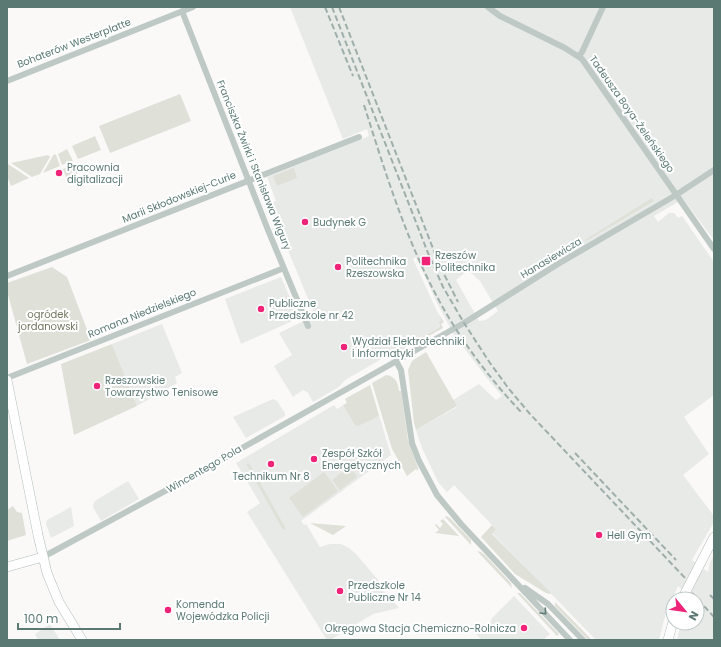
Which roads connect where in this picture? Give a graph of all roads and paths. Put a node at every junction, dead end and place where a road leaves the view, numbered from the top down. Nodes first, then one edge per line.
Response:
1 (192, 7) edge
2 (488, 7) edge
3 (603, 7) edge
4 (182, 11) junction
5 (579, 56) junction
6 (7, 81) edge
7 (359, 137) dead end
8 (714, 170) edge
9 (249, 180) junction
10 (676, 195) junction
11 (714, 249) edge
12 (284, 268) junction
13 (7, 276) edge
14 (308, 326) dead end
15 (396, 361) junction
16 (7, 379) edge
17 (714, 537) edge
18 (43, 558) junction
19 (7, 567) edge
20 (519, 584) junction
21 (686, 591) edge
22 (82, 640) edge
23 (570, 640) edge
24 (583, 640) edge

1 - 4 street, Bohaterów Westerplatte
2 - 5 street, Tadeusza Boya-Żeleńskiego
3 - 5 street
4 - 6 street, Bohaterów Westerplatte
4 - 9 street, Franciszka Żwirki i Stanisława Wigury
5 - 10 street, Tadeusza Boya-Żeleńskiego
7 - 9 street, Marii Skłodowskiej-Curie
8 - 10 street, Hanasiewicza
9 - 12 street, Franciszka Żwirki i Stanisława Wigury
9 - 13 street, Marii Skłodowskiej-Curie
10 - 11 street, Tadeusza Boya-Żeleńskiego
10 - 15 street, Hanasiewicza
12 - 14 street, Franciszka Żwirki i Stanisława Wigury
12 - 16 street, Romana Niedzielskiego
15 - 18 street, Wincentego Pola
15 - 20 street
16 - 18 main road
17 - 21 main road
18 - 19 main road, Wincentego Pola
18 - 22 main road
20 -> 23 street
20 - 24 street

